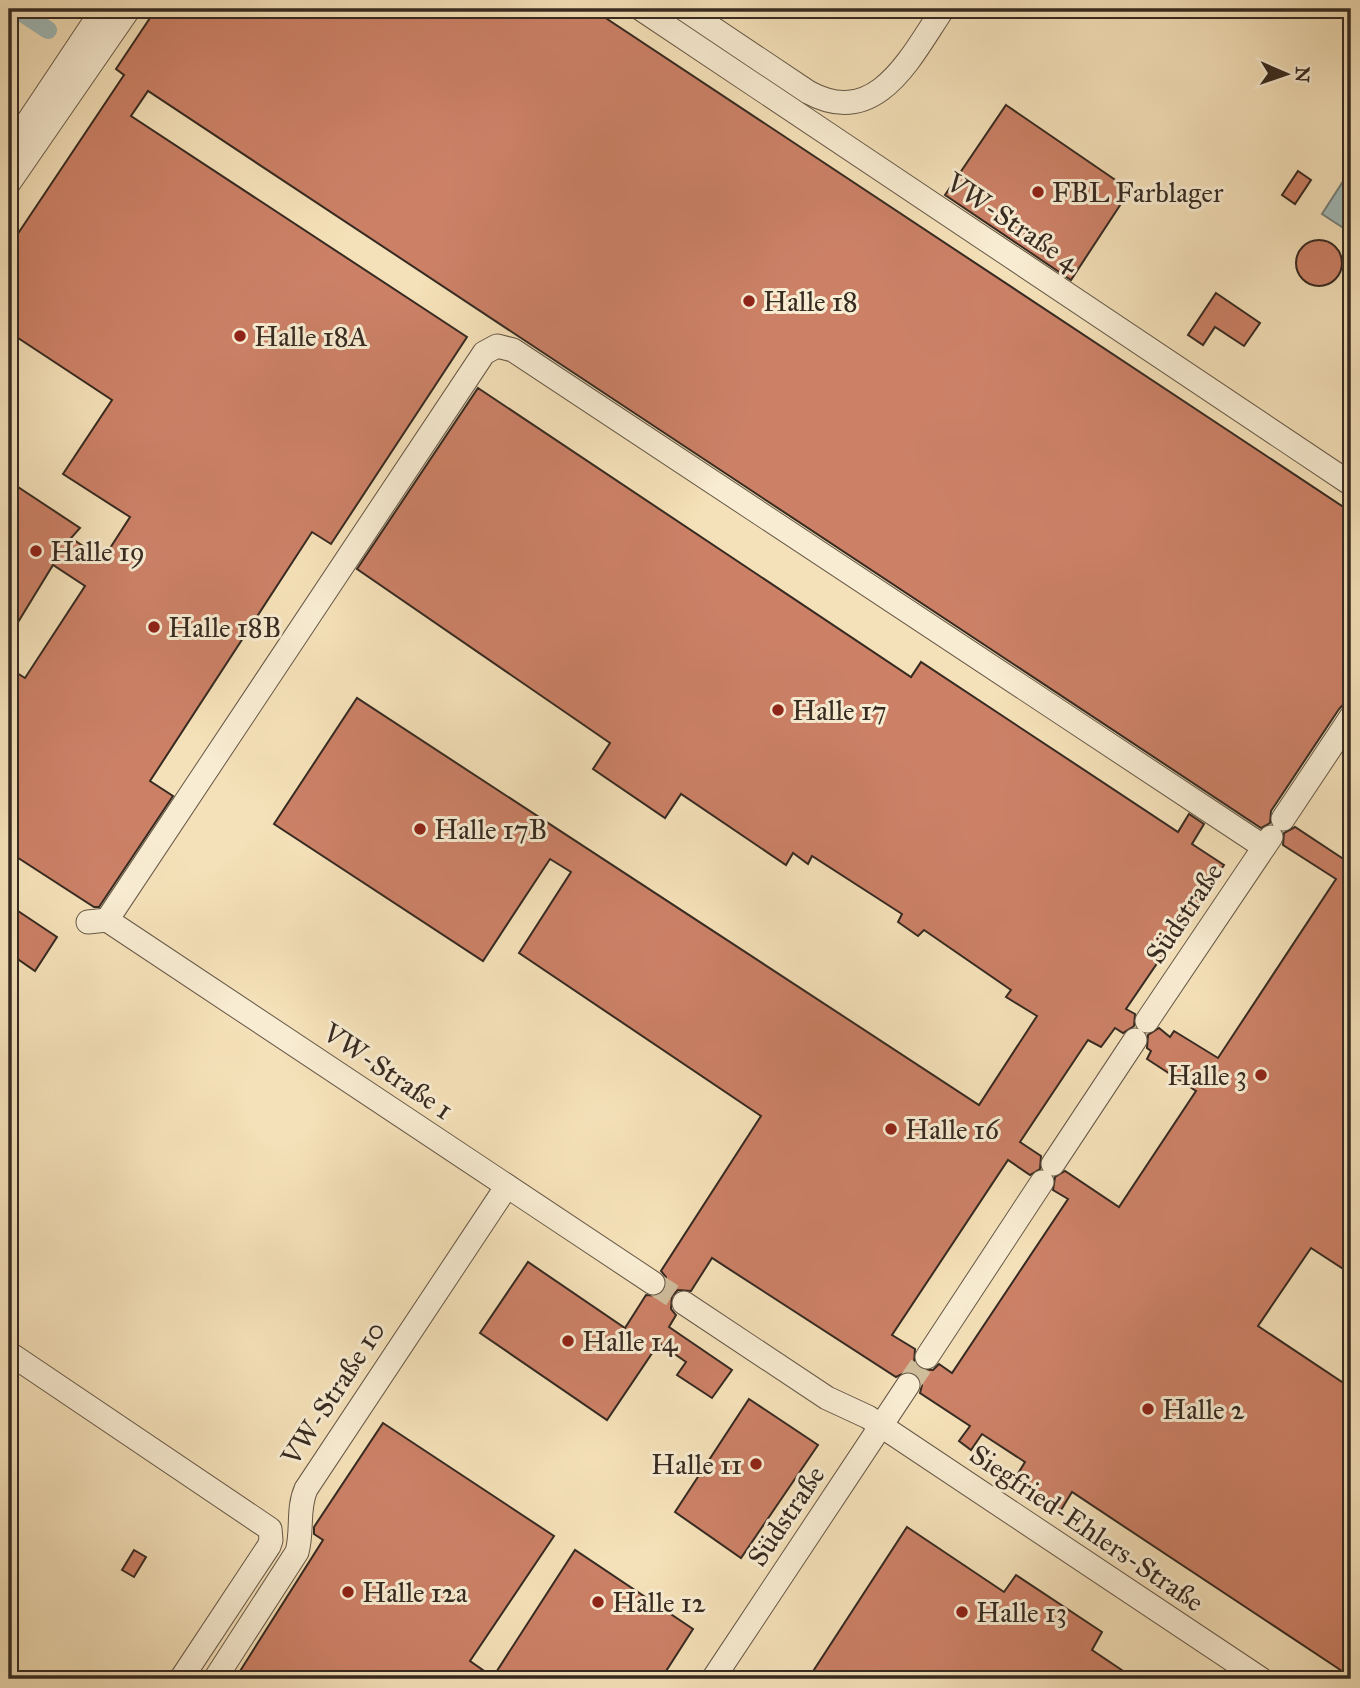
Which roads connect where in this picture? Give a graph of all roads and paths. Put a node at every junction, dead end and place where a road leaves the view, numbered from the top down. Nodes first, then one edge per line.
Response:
1 (103, 9) edge
2 (129, 9) edge
3 (641, 9) edge
4 (684, 9) edge
5 (943, 9) edge
6 (9, 150) edge
7 (9, 183) edge
8 (1351, 484) edge
9 (1351, 717) edge
10 (1273, 834) junction
11 (507, 1186) junction
12 (653, 1283) tunnel mouth
13 (684, 1303) tunnel mouth
14 (9, 1353) edge
15 (927, 1357) tunnel mouth
16 (908, 1385) tunnel mouth
17 (881, 1426) junction
18 (181, 1679) edge
19 (215, 1679) edge
20 (713, 1679) edge
21 (1261, 1679) edge

1 - 6 street
2 - 7 street
3 - 8 street, VW-Straße 4
4 - 5 street
9 - 10 street, Südstraße
10 - 11 street, VW-Straße 1
10 - 15 street, Südstraße
11 - 12 street, VW-Straße 1
11 - 19 street, VW-Straße 10
13 - 17 street
14 - 18 street
16 - 17 street, Südstraße
17 - 20 street, Südstraße
17 - 21 street, Siegfried-Ehlers-Straße

